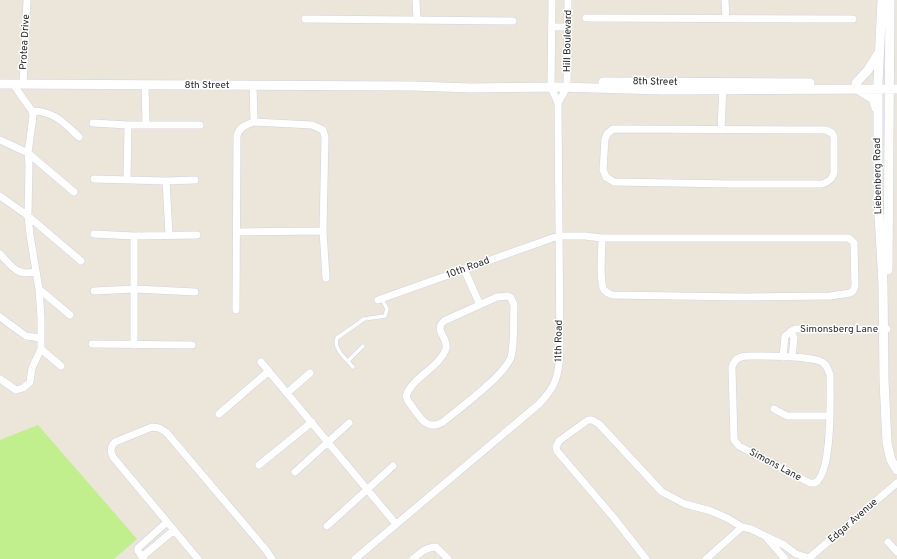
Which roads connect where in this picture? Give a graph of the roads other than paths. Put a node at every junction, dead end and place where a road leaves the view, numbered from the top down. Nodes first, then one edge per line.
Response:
1 (27, 0) edge
2 (416, 0) edge
3 (552, 0) edge
4 (568, 0) edge
5 (725, 0) edge
6 (882, 0) edge
7 (890, 0) edge
8 (586, 18) dead end
9 (853, 18) dead end
10 (305, 19) dead end
11 (726, 19) junction
12 (417, 20) junction
13 (513, 21) dead end
14 (552, 27) junction
15 (568, 28) junction
16 (879, 53) junction
17 (0, 84) edge
18 (13, 84) junction
19 (23, 84) junction
20 (253, 85) junction
21 (552, 85) junction
22 (567, 85) junction
23 (855, 85) junction
24 (145, 86) junction
25 (723, 86) junction
26 (878, 86) junction
27 (893, 86) edge
28 (558, 103) junction
29 (32, 111) junction
30 (877, 112) junction
31 (254, 122) junction
32 (93, 123) dead end
33 (146, 124) junction
34 (128, 125) junction
35 (200, 126) dead end
36 (721, 130) junction
37 (79, 137) dead end
38 (0, 140) edge
39 (28, 153) junction
40 (94, 179) dead end
41 (127, 179) junction
42 (195, 180) dead end
43 (166, 182) junction
44 (74, 192) dead end
45 (0, 196) edge
46 (28, 216) junction
47 (323, 231) junction
48 (237, 232) junction
49 (94, 234) dead end
50 (169, 235) junction
51 (197, 235) dead end
52 (134, 236) junction
53 (558, 236) junction
54 (602, 238) junction
55 (0, 254) edge
56 (81, 260) dead end
57 (464, 269) junction
58 (36, 271) junction
59 (326, 278) dead end
60 (39, 289) junction
61 (135, 290) junction
62 (94, 291) dead end
63 (195, 292) dead end
64 (380, 299) joint
65 (480, 305) junction
66 (236, 310) dead end
67 (70, 315) dead end
68 (0, 318) edge
69 (885, 330) junction
70 (791, 331) junction
71 (41, 338) junction
72 (92, 344) dead end
73 (134, 344) junction
74 (192, 345) dead end
75 (363, 346) dead end
76 (41, 350) junction
77 (783, 357) junction
78 (792, 358) junction
79 (348, 361) junction
80 (261, 362) dead end
81 (61, 366) dead end
82 (353, 367) dead end
83 (269, 371) junction
84 (310, 373) dead end
85 (0, 379) edge
86 (287, 393) junction
87 (774, 409) dead end
88 (219, 414) dead end
89 (830, 416) junction
90 (312, 422) junction
91 (349, 423) dead end
92 (328, 442) junction
93 (259, 465) dead end
94 (394, 466) dead end
95 (897, 470) edge
96 (295, 472) dead end
97 (897, 483) edge
98 (368, 489) junction
99 (167, 522) junction
100 (396, 524) junction
101 (327, 526) dead end
102 (742, 527) junction
103 (174, 530) junction
104 (765, 537) junction
105 (888, 542) dead end
106 (897, 552) edge
107 (143, 558) edge
108 (198, 559) edge
109 (272, 559) edge
110 (355, 559) edge
111 (413, 559) edge
112 (448, 559) edge
113 (646, 559) edge
114 (706, 559) edge
115 (785, 559) edge
116 (809, 559) edge

1 - 19 street, Protea Drive
2 - 12 street
3 - 14 street, Hill Boulevard
4 - 15 street, Hill Boulevard
5 - 11 street
6 - 16 street, Liebenberg Road
7 - 27 street, Liebenberg Road
8 - 11 street
9 - 11 street
10 - 12 street
12 - 13 street
14 - 15 street
14 - 21 street, Hill Boulevard
15 - 22 street, Hill Boulevard
16 - 23 street
16 - 26 street, Liebenberg Road
17 - 18 street, 8th Street
18 - 19 street, 8th Street
18 - 29 street
19 - 24 street, 8th Street
20 - 21 street, 8th Street
20 - 24 street, 8th Street
20 - 31 street
21 - 22 street, 8th Street
21 - 28 street, 11th Road
22 - 25 street, 8th Street
22 - 28 street, 11th Road
23 - 25 street, 8th Street
23 - 26 street, 8th Street
23 - 30 street
24 - 33 street
25 - 36 street
26 - 27 street, 8th Street
26 - 30 street, Liebenberg Road
27 - 69 street, Liebenberg Road
28 - 53 street, 11th Road
29 - 37 street
29 - 39 street
30 - 69 street, Liebenberg Road
31 - 47 street
31 - 48 street
32 - 34 street
33 - 34 street
33 - 35 street
34 - 41 street
36 - 36 street
38 - 39 street
39 - 44 street
39 - 46 street
40 - 41 street
41 - 43 street
42 - 43 street
43 - 50 street
45 - 46 street
46 - 56 street
46 - 58 street
47 - 48 street
47 - 59 street
48 - 66 street
49 - 52 street
50 - 51 street
50 - 52 street
52 - 61 street
53 - 54 street, 10th Road
53 - 57 street, 10th Road
53 - 100 street, 11th Road
54 - 54 street, 10th Road
55 - 58 street
57 - 64 street, 10th Road
57 - 65 street
58 - 60 street
60 - 67 street
60 - 71 street
61 - 62 street
61 - 63 street
61 - 73 street
64 - 79 lane
65 - 65 street
68 - 71 street
69 - 70 street, Simonsberg Lane
69 - 95 street, Liebenberg Road
70 - 77 street, Simonsberg Lane
70 - 78 street, Simonsberg Lane
71 - 76 street
72 - 73 street
73 - 74 street
75 - 79 lane
76 - 81 street
76 - 85 street
77 - 78 street, Simons Lane
77 - 89 street, Simons Lane
78 - 89 street, Simons Lane
79 - 82 lane
80 - 83 street
83 - 86 street
83 - 88 street
84 - 86 street
86 - 90 street
87 - 89 street
90 - 92 street
90 - 93 street
91 - 92 street
92 - 96 street
92 - 98 street
94 - 98 street
97 - 116 street, Edgar Avenue
98 - 100 street
98 - 101 street
99 - 103 street
99 - 107 street
99 - 109 street
100 - 110 street, 11th Road
102 - 104 street
102 - 113 street
102 - 114 street
103 - 107 street
103 - 108 street
104 - 115 street
104 - 116 street
105 - 106 street
111 - 112 street

